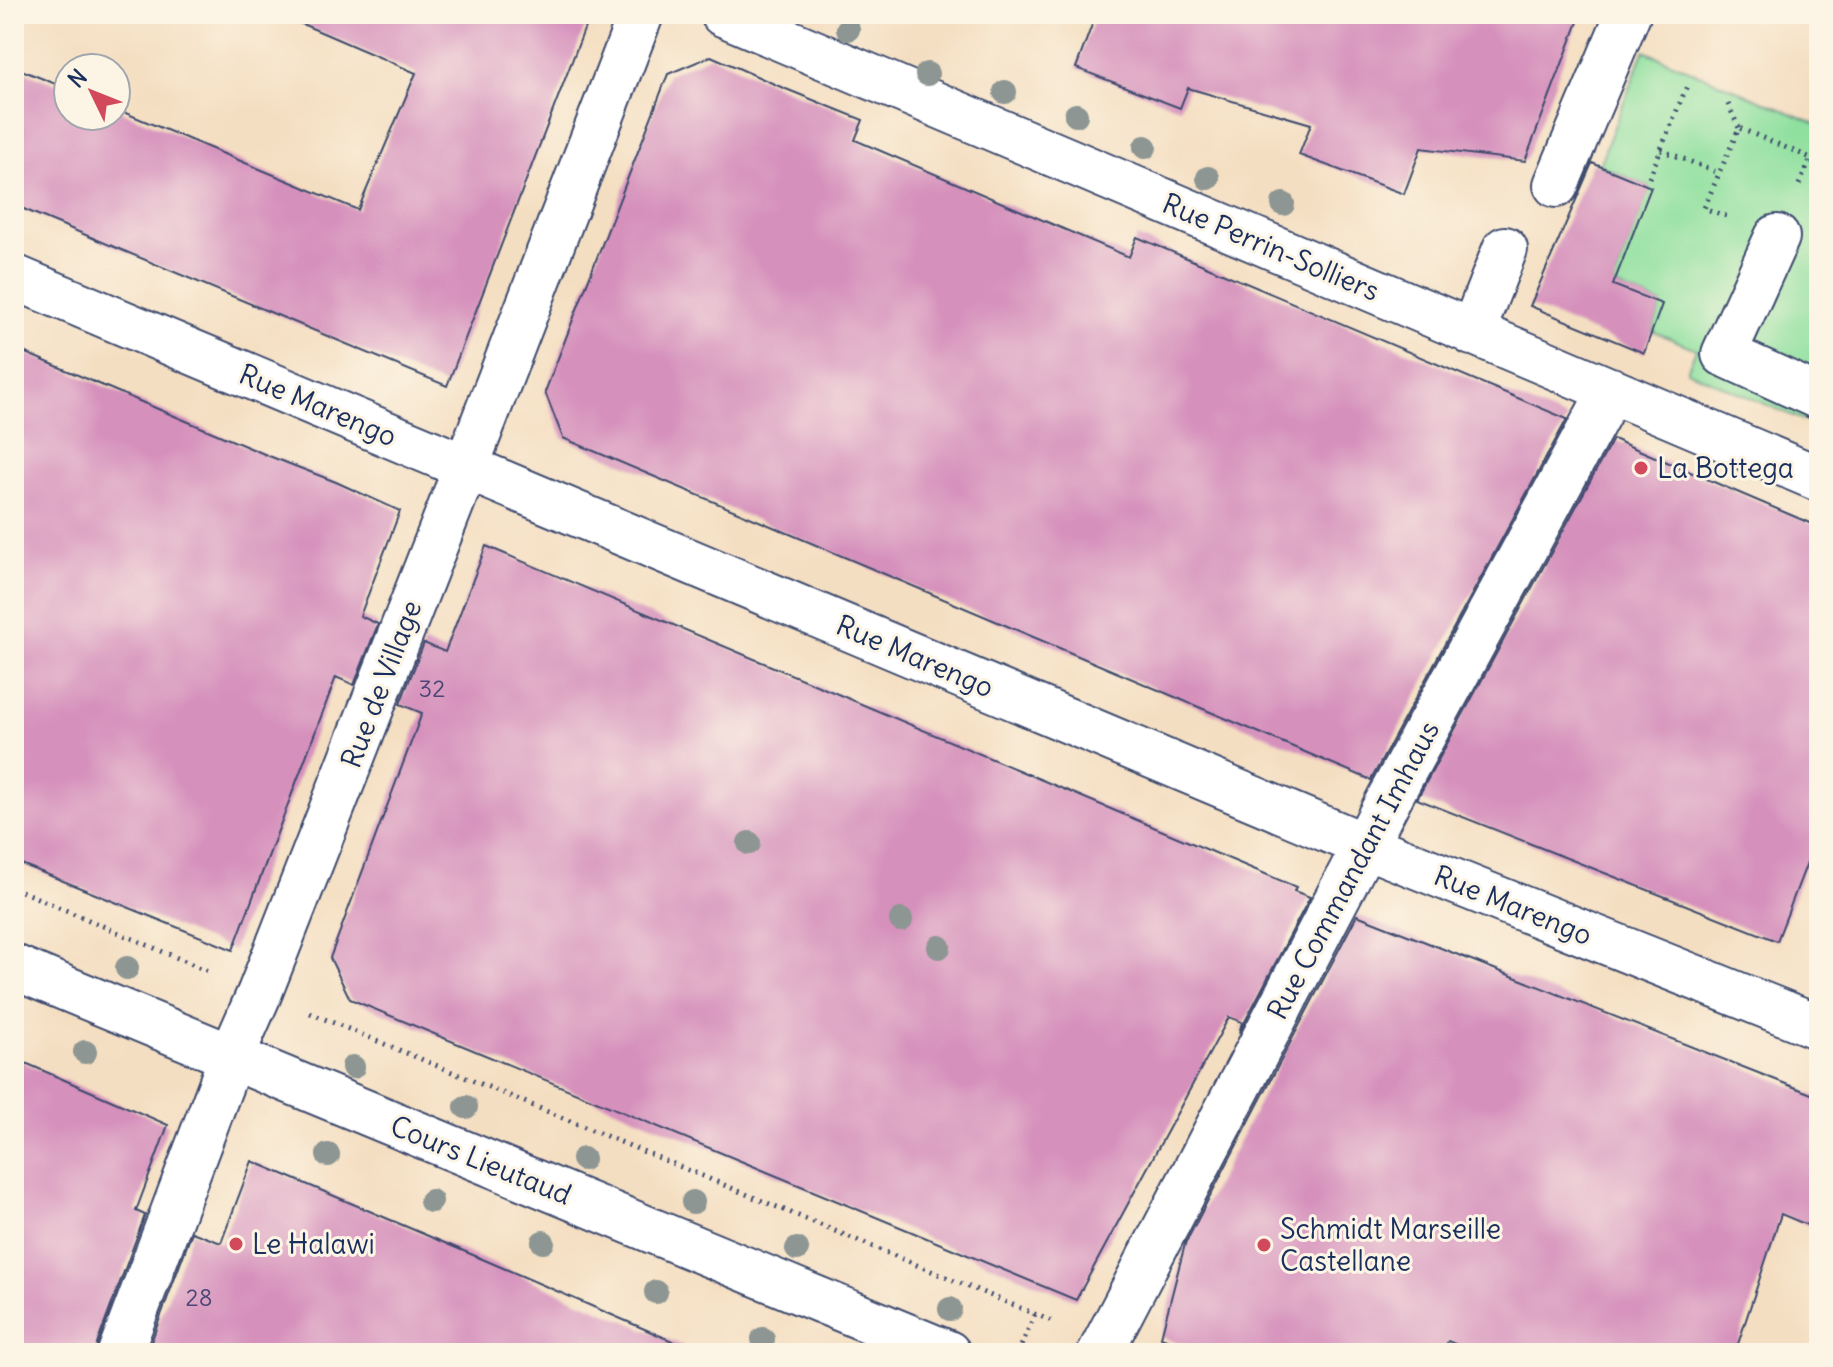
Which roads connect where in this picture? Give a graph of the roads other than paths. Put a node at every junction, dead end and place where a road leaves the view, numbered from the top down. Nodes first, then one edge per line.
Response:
1 (641, 14) edge
2 (723, 14) edge
3 (1628, 14) edge
4 (1556, 185) dead end
5 (1777, 237) road end
6 (1505, 249) dead end
7 (14, 277) edge
8 (1472, 333) junction
9 (1611, 390) junction
10 (1819, 397) edge
11 (466, 467) junction
12 (1819, 479) edge
13 (1366, 846) junction
14 (14, 967) edge
15 (1819, 1027) edge
16 (231, 1058) junction
17 (120, 1353) edge
18 (948, 1353) edge
19 (1100, 1353) edge

1 - 11 street, Rue de Village
2 - 8 street, Rue Perrin-Solliers
3 - 4 street
5 - 10 street
6 - 8 street
7 - 11 street, Rue Marengo
8 - 9 street, Rue Perrin-Solliers
9 - 12 street, Rue Perrin-Solliers
9 - 13 street, Rue Commandant Imhaus
11 - 13 street, Rue Marengo
11 - 16 street, Rue de Village
13 - 15 street, Rue Marengo
13 - 19 street, Rue Commandant Imhaus
14 - 16 street, Cours Lieutaud
16 - 17 street, Rue de Village
16 - 18 street, Cours Lieutaud

